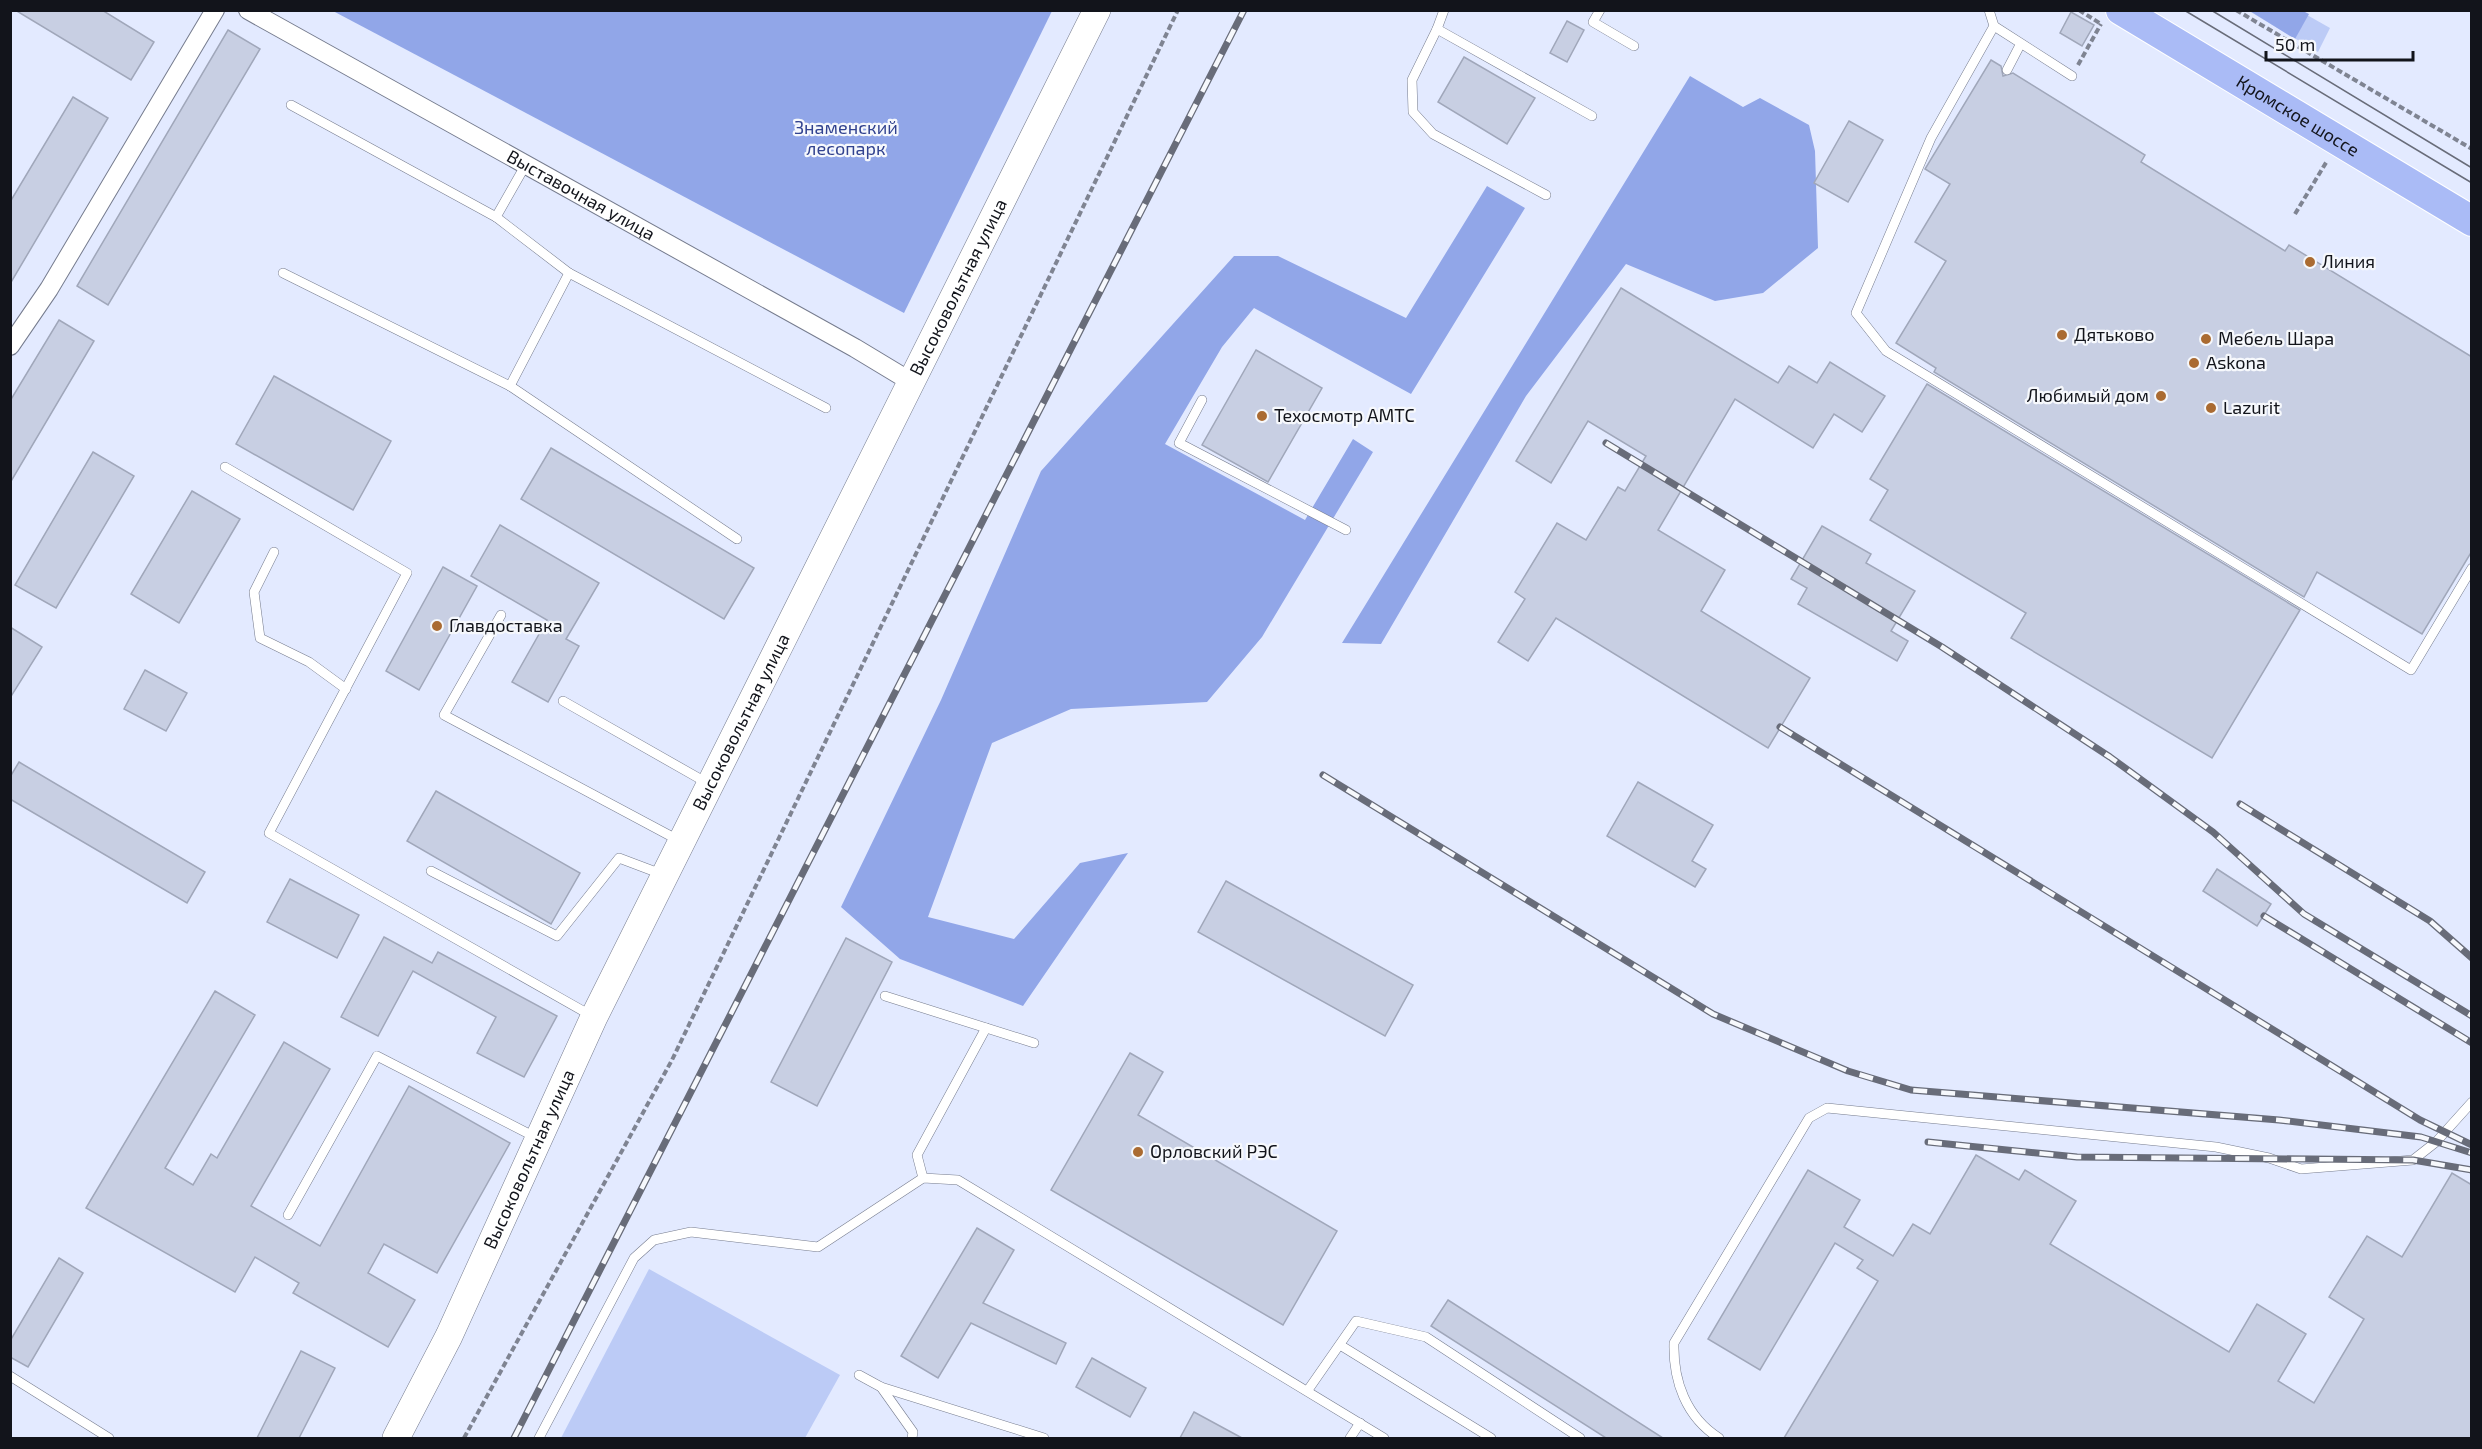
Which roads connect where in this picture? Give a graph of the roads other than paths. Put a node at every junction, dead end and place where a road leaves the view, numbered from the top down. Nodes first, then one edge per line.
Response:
1 (215, 10) edge
2 (248, 10) edge
3 (1097, 10) edge
4 (1444, 10) edge
5 (1600, 10) edge
6 (1989, 10) edge
7 (2111, 17) edge
8 (1994, 26) junction
9 (1437, 29) junction
10 (2020, 45) junction
11 (1634, 46) dead end
12 (2007, 70) dead end
13 (2072, 76) road end
14 (291, 105) dead end
15 (1592, 117) dead end
16 (525, 166) junction
17 (1546, 195) dead end
18 (496, 217) junction
19 (2472, 221) edge
20 (283, 273) dead end
21 (569, 273) junction
22 (10, 346) edge
23 (913, 383) junction
24 (510, 386) junction
25 (1203, 400) dead end
26 (826, 408) dead end
27 (225, 467) dead end
28 (1346, 530) dead end
29 (737, 539) dead end
30 (274, 552) dead end
31 (2472, 568) edge
32 (501, 615) dead end
33 (346, 689) junction
34 (563, 701) dead end
35 (711, 785) junction
36 (682, 843) junction
37 (431, 872) dead end
38 (666, 876) junction
39 (885, 996) dead end
40 (594, 1017) junction
41 (986, 1028) junction
42 (1034, 1043) dead end
43 (2472, 1102) edge
44 (539, 1139) junction
45 (923, 1178) junction
46 (288, 1215) dead end
47 (1340, 1345) junction
48 (859, 1375) dead end
49 (10, 1376) edge
50 (881, 1387) junction
51 (1308, 1390) junction
52 (1360, 1423) junction
53 (109, 1438) edge
54 (396, 1438) edge
55 (539, 1438) edge
56 (912, 1438) edge
57 (1044, 1438) edge
58 (1350, 1438) edge
59 (1384, 1438) edge
60 (1491, 1438) edge
61 (1580, 1438) edge
62 (1719, 1438) edge

1 - 22 street
2 - 16 street, Выставочная улица
3 - 23 main road, Высоковольтная улица
4 - 9 lane
5 - 11 lane
6 - 8 lane
7 - 19 main road, Кромское шоссе
8 - 10 lane
8 - 31 lane
9 - 15 lane
9 - 17 lane
10 - 12 lane
10 - 13 lane
14 - 18 lane
16 - 18 lane
16 - 23 street, Выставочная улица
18 - 21 lane
20 - 24 lane
21 - 24 lane
21 - 26 lane
23 - 35 main road, Высоковольтная улица
24 - 29 lane
25 - 28 lane
27 - 33 lane
30 - 33 lane
32 - 36 lane
33 - 40 lane
34 - 35 lane
35 - 36 main road, Высоковольтная улица
36 - 38 main road, Высоковольтная улица
37 - 38 lane
38 - 40 main road, Высоковольтная улица
39 - 41 lane
40 - 44 main road, Высоковольтная улица
41 - 42 lane
41 - 45 lane
43 - 62 lane
44 - 46 lane
44 - 54 main road, Высоковольтная улица
45 - 51 lane
45 - 55 lane
47 - 51 lane
47 - 60 lane
47 - 61 lane
48 - 50 lane
49 - 53 lane
50 - 56 lane
50 - 57 lane
51 - 52 lane
52 - 58 lane
52 - 59 lane

